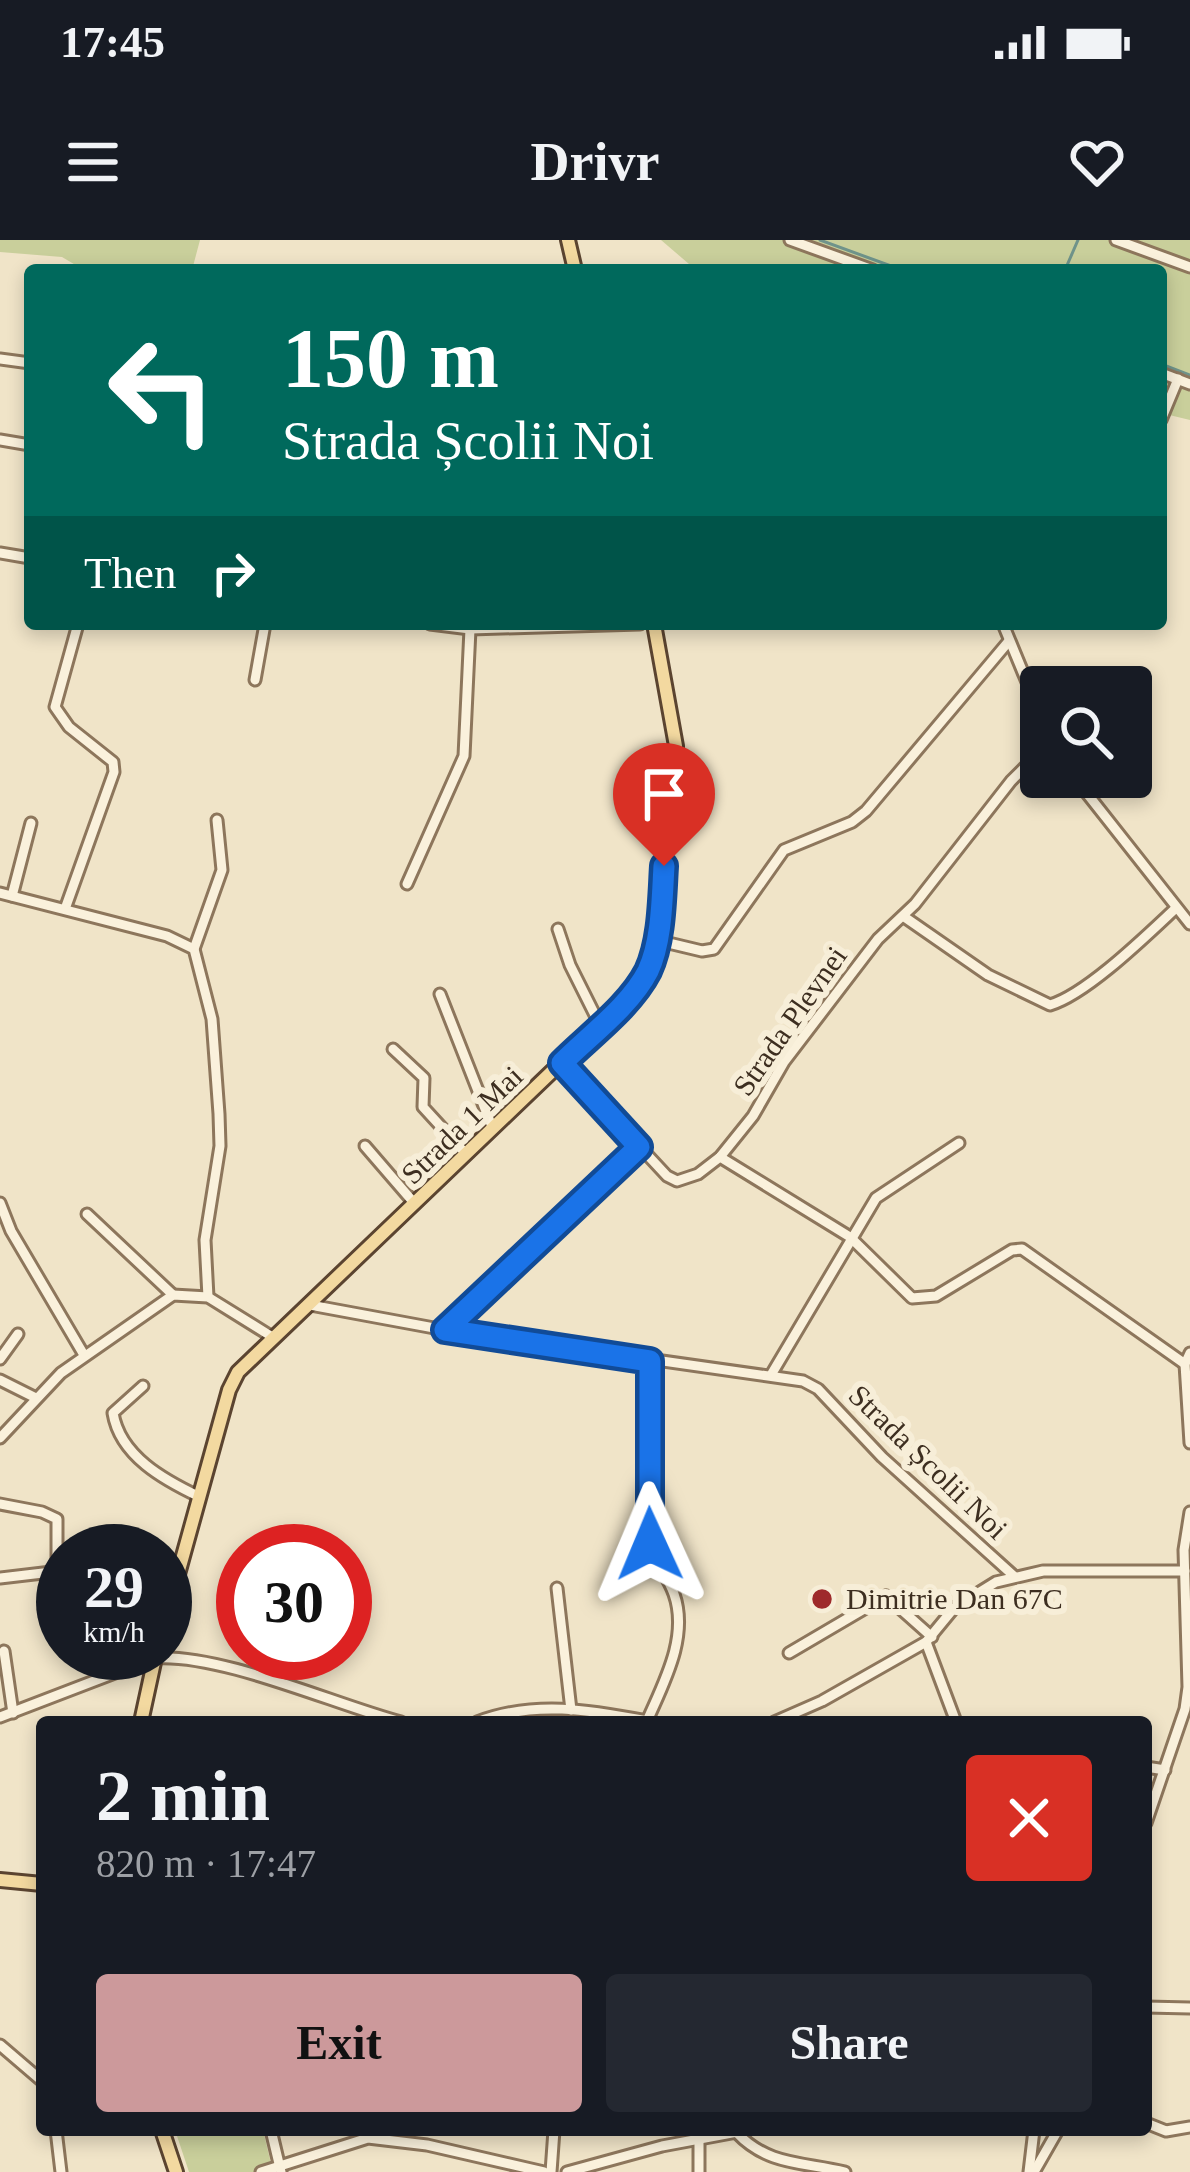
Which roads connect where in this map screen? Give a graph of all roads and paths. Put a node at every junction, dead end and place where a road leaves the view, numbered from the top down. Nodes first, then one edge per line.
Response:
1 (790, 240) edge
2 (1116, 240) edge
3 (857, 264) edge
4 (1190, 267) edge
5 (1184, 382) edge
6 (1167, 410) edge
7 (76, 630) edge
8 (264, 630) edge
9 (470, 630) edge
10 (655, 630) edge
11 (1005, 630) edge
12 (1009, 641) junction
13 (1020, 667) edge
14 (255, 680) dead end
15 (1020, 772) edge
16 (1090, 798) edge
17 (217, 820) dead end
18 (32, 823) dead end
19 (407, 884) dead end
20 (6, 894) edge
21 (1176, 908) junction
22 (65, 909) junction
23 (903, 916) junction
24 (1190, 924) edge
25 (558, 929) dead end
26 (656, 940) junction
27 (194, 949) junction
28 (440, 994) dead end
29 (600, 1025) junction
30 (392, 1049) dead end
31 (562, 1063) junction
32 (493, 1129) junction
33 (959, 1143) dead end
34 (365, 1146) dead end
35 (639, 1147) junction
36 (466, 1154) junction
37 (719, 1157) junction
38 (0, 1203) edge
39 (415, 1204) junction
40 (87, 1214) dead end
41 (850, 1238) junction
42 (173, 1295) junction
43 (208, 1297) junction
44 (310, 1305) junction
45 (445, 1330) junction
46 (18, 1334) dead end
47 (274, 1338) junction
48 (1190, 1353) edge
49 (84, 1355) junction
50 (0, 1359) edge
51 (650, 1361) junction
52 (1185, 1364) junction
53 (771, 1375) junction
54 (0, 1380) edge
55 (142, 1387) dead end
56 (36, 1398) junction
57 (0, 1438) edge
58 (1190, 1443) edge
59 (200, 1497) junction
60 (0, 1504) edge
61 (1190, 1512) edge
62 (57, 1524) edge
63 (192, 1527) edge
64 (1185, 1570) junction
65 (36, 1573) edge
66 (0, 1577) edge
67 (1015, 1577) junction
68 (557, 1588) dead end
69 (929, 1640) junction
70 (4, 1651) dead end
71 (789, 1653) dead end
72 (192, 1661) edge
73 (95, 1680) edge
74 (150, 1680) edge
75 (548, 1708) junction
76 (1187, 1709) edge
77 (571, 1710) junction
78 (13, 1713) junction
79 (142, 1716) edge
80 (375, 1716) edge
81 (495, 1716) edge
82 (548, 1716) edge
83 (614, 1716) edge
84 (652, 1716) edge
85 (797, 1716) edge
86 (954, 1716) edge
87 (0, 1717) edge
88 (1152, 1768) edge
89 (1165, 1770) junction
90 (1152, 1806) edge
91 (0, 1880) edge
92 (36, 1884) edge
93 (1152, 2007) edge
94 (1190, 2008) edge
95 (0, 2044) edge
96 (36, 2076) edge
97 (1152, 2125) edge
98 (1190, 2127) edge
99 (57, 2136) edge
100 (164, 2136) edge
101 (272, 2136) edge
102 (363, 2136) edge
103 (379, 2136) edge
104 (553, 2136) edge
105 (718, 2136) edge
106 (746, 2136) edge
107 (1034, 2136) edge
108 (1049, 2136) edge
109 (699, 2139) junction
110 (280, 2169) edge
111 (61, 2172) edge
112 (176, 2172) edge
113 (261, 2172) edge
114 (548, 2172) edge
115 (568, 2172) edge
116 (699, 2172) edge
117 (845, 2172) edge
118 (1031, 2172) edge

1 - 3 street
2 - 4 street
5 - 6 street
7 - 22 street
8 - 14 street
9 - 19 street
10 - 26 main road, Strada 1 Mai
11 - 12 street
12 - 13 street
12 - 26 street
15 - 23 street, Strada Plevnei
16 - 21 street
17 - 27 street
18 - 20 street
20 - 22 street
21 - 23 street
21 - 24 street
22 - 27 street
23 - 37 street, Strada Plevnei
25 - 29 street
26 - 29 main road, Strada 1 Mai
27 - 43 street
28 - 32 street
29 - 31 main road, Strada 1 Mai
30 - 36 street
31 - 32 main road, Strada 1 Mai
31 - 35 street
32 - 36 main road, Strada 1 Mai
33 - 41 street
34 - 39 street
35 - 37 street
35 - 45 street
36 - 39 main road, Strada 1 Mai
37 - 41 street
38 - 49 street
39 - 44 main road, Strada 1 Mai
40 - 42 street
41 - 52 street
41 - 53 street
42 - 43 street
42 - 49 street
43 - 47 street
44 - 45 street, Strada Școlii Noi
44 - 47 main road, Strada 1 Mai
45 - 51 street, Strada Școlii Noi
46 - 50 street
47 - 59 main road, Strada 1 Mai
48 - 52 street
49 - 56 street
51 - 53 street, Strada Școlii Noi
51 - 84 street
52 - 58 street
53 - 67 street, Strada Școlii Noi
54 - 56 street
55 - 59 street
56 - 57 street
59 - 63 main road, Strada 1 Mai
60 - 62 street
61 - 64 street
64 - 67 street
64 - 76 street
65 - 66 street
67 - 69 street
68 - 77 street
69 - 71 street
69 - 85 street
69 - 86 street
70 - 78 street
72 - 80 street
73 - 78 street
74 - 79 main road
75 - 77 street
75 - 81 street
75 - 82 street
76 - 89 street
77 - 83 street
78 - 87 street
88 - 89 street
89 - 90 street
91 - 92 main road
93 - 94 street
95 - 96 street
97 - 98 street
99 - 111 street
100 - 112 main road
101 - 110 street
102 - 110 street
103 - 114 street
104 - 114 street
105 - 109 street
106 - 117 street
107 - 118 street
108 - 118 street
109 - 115 street
109 - 116 street
110 - 113 street

